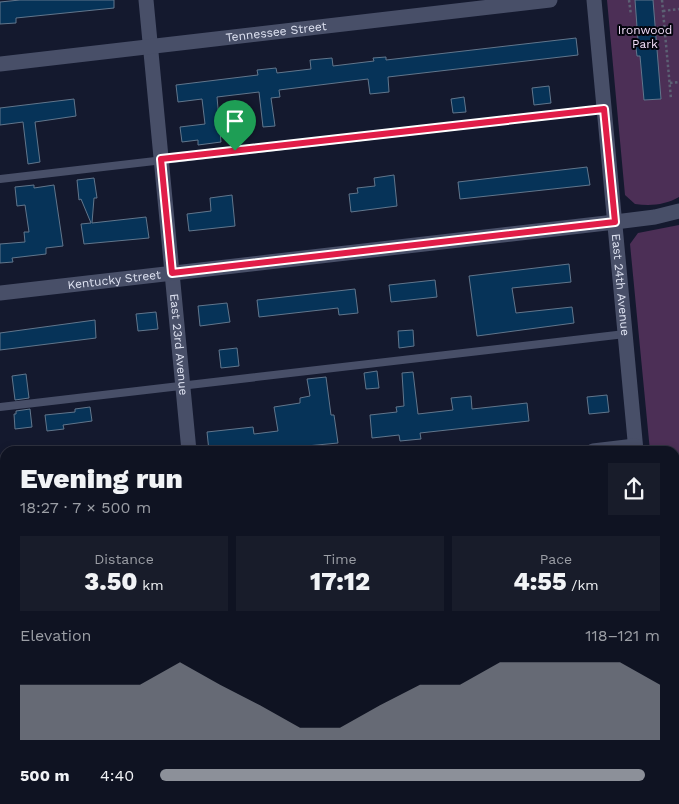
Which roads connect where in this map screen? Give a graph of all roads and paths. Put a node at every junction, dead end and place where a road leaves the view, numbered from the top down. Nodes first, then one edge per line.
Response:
1 (146, 0) edge
2 (550, 0) edge
3 (594, 0) edge
4 (629, 0) edge
5 (662, 0) edge
6 (679, 9) edge
7 (663, 11) junction
8 (630, 15) dead end
9 (150, 47) junction
10 (0, 64) edge
11 (679, 82) edge
12 (670, 83) junction
13 (672, 99) dead end
14 (604, 109) junction
15 (161, 159) junction
16 (0, 179) edge
17 (679, 211) edge
18 (615, 222) junction
19 (172, 273) junction
20 (0, 293) edge
21 (625, 334) junction
22 (183, 385) junction
23 (0, 406) edge
24 (189, 446) edge
25 (636, 446) edge

1 - 9 street, East 23rd Avenue
2 - 9 street, Tennessee Street
3 - 14 street, East 24th Avenue
4 - 8 path
5 - 7 path
6 - 7 path
7 - 12 path
9 - 10 street, Tennessee Street
9 - 15 street, East 23rd Avenue
11 - 12 path
12 - 13 path
14 - 15 lane
14 - 18 street, East 24th Avenue
15 - 16 lane
15 - 19 street, East 23rd Avenue
17 - 18 street, Kentucky Street
18 - 19 street, Kentucky Street
18 - 21 street, East 24th Avenue
19 - 20 street, Kentucky Street
19 - 22 street, East 23rd Avenue
21 - 22 lane
21 - 25 street, East 24th Avenue
22 - 23 lane
22 - 24 street, East 23rd Avenue

